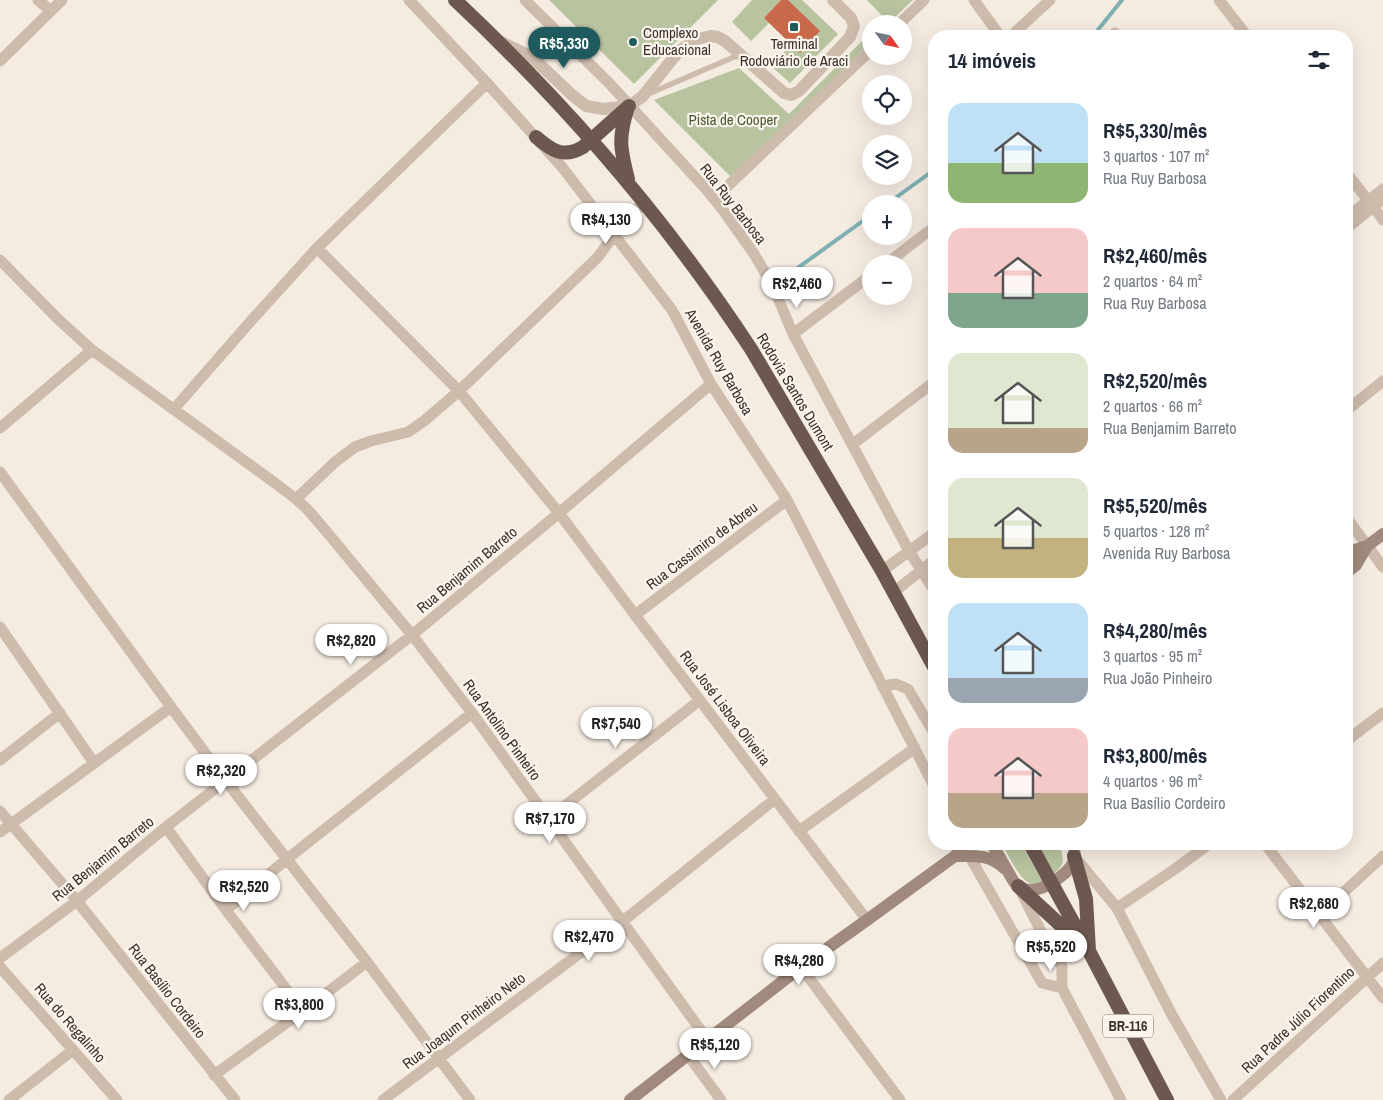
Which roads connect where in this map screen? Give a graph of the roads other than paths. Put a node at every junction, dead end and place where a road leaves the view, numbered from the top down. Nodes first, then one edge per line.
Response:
1 (38, 0) edge
2 (62, 0) edge
3 (409, 0) edge
4 (456, 0) edge
5 (525, 0) edge
6 (833, 0) edge
7 (924, 0) edge
8 (974, 0) edge
9 (1050, 0) edge
10 (1219, 0) edge
11 (51, 11) junction
12 (908, 15) edge
13 (996, 30) edge
14 (1018, 30) edge
15 (1242, 30) edge
16 (500, 42) junction
17 (741, 54) junction
18 (862, 59) edge
19 (0, 61) edge
20 (488, 83) junction
21 (642, 96) junction
22 (629, 106) junction
23 (536, 137) junction
24 (591, 139) junction
25 (1353, 181) edge
26 (628, 182) junction
27 (1383, 188) edge
28 (714, 199) junction
29 (1383, 199) edge
30 (644, 202) junction
31 (1371, 204) junction
32 (1353, 214) edge
33 (1383, 220) edge
34 (1353, 222) edge
35 (928, 232) edge
36 (615, 235) junction
37 (317, 248) junction
38 (898, 255) edge
39 (0, 260) edge
40 (862, 282) edge
41 (794, 334) junction
42 (92, 350) junction
43 (1383, 381) edge
44 (711, 384) junction
45 (928, 387) edge
46 (458, 391) junction
47 (1353, 405) edge
48 (174, 409) junction
49 (0, 428) edge
50 (853, 444) junction
51 (0, 472) edge
52 (296, 499) junction
53 (787, 500) junction
54 (559, 513) junction
55 (1353, 527) edge
56 (1383, 534) edge
57 (928, 541) edge
58 (1367, 546) junction
59 (909, 551) junction
60 (1353, 551) edge
61 (928, 565) edge
62 (1383, 567) edge
63 (1353, 568) edge
64 (882, 570) junction
65 (921, 570) junction
66 (928, 581) edge
67 (894, 592) junction
68 (635, 615) junction
69 (0, 627) edge
70 (412, 635) junction
71 (928, 656) edge
72 (882, 686) junction
73 (700, 700) junction
74 (171, 707) junction
75 (60, 713) junction
76 (472, 713) junction
77 (1383, 713) edge
78 (928, 723) edge
79 (1353, 736) edge
80 (915, 748) junction
81 (0, 760) edge
82 (94, 763) junction
83 (928, 774) edge
84 (226, 781) junction
85 (775, 799) junction
86 (0, 811) edge
87 (548, 819) junction
88 (11, 824) junction
89 (166, 827) junction
90 (0, 832) edge
91 (799, 832) junction
92 (961, 850) edge
93 (967, 850) edge
94 (972, 850) edge
95 (995, 850) edge
96 (1033, 850) edge
97 (1073, 850) edge
98 (1202, 850) edge
99 (1270, 850) edge
100 (1383, 856) edge
101 (287, 858) junction
102 (1008, 872) junction
103 (1051, 884) junction
104 (1018, 886) junction
105 (76, 901) junction
106 (1117, 908) junction
107 (226, 910) junction
108 (1320, 914) junction
109 (867, 920) junction
110 (623, 921) junction
111 (1089, 952) junction
112 (0, 958) edge
113 (367, 962) junction
114 (1383, 963) edge
115 (0, 966) edge
116 (800, 967) junction
117 (1367, 977) junction
118 (1062, 988) junction
119 (1383, 998) edge
120 (303, 1011) junction
121 (707, 1039) junction
122 (73, 1050) junction
123 (688, 1055) junction
124 (438, 1058) junction
125 (214, 1075) junction
126 (10, 1100) edge
127 (117, 1100) edge
128 (235, 1100) edge
129 (383, 1100) edge
130 (470, 1100) edge
131 (630, 1100) edge
132 (721, 1100) edge
133 (900, 1100) edge
134 (1121, 1100) edge
135 (1167, 1100) edge
136 (1221, 1100) edge
137 (1233, 1100) edge

1 - 11 street
2 - 11 street
3 - 20 street, Avenida Ruy Barbosa
4 - 16 highway, Rodovia Santos Dumont
5 - 22 street, Rua Ruy Barbosa
6 - 17 street
7 - 12 street
8 - 13 street
9 - 14 street
10 - 15 street
11 - 19 street
16 - 22 street
16 - 24 highway, Rodovia Santos Dumont
17 - 21 lane
17 - 21 street
18 - 28 street
20 - 23 street, Avenida Ruy Barbosa
20 - 37 street
21 - 22 street
22 - 24 highway
22 - 26 highway
22 - 28 street, Rua Ruy Barbosa
23 - 24 highway
23 - 36 street, Avenida Ruy Barbosa
24 - 26 highway, Rodovia Santos Dumont
25 - 31 street
26 - 30 highway, Rodovia Santos Dumont
27 - 31 street
28 - 41 street, Rua Ruy Barbosa
29 - 31 street
30 - 36 street
30 - 64 highway, Rodovia Santos Dumont
31 - 32 street
31 - 33 street
31 - 34 street
35 - 38 street
36 - 44 street, Avenida Ruy Barbosa
36 - 46 street
37 - 46 street, Rua José Lisboa Oliveira
37 - 48 street
39 - 42 street, Rua Antolino Pinheiro
40 - 41 street
41 - 50 street, Rua Ruy Barbosa
42 - 48 street, Rua Antolino Pinheiro
42 - 49 street
43 - 47 street
44 - 53 street, Avenida Ruy Barbosa
44 - 54 street, Rua Benjamim Barreto
45 - 50 street
46 - 52 street
46 - 54 street, Rua José Lisboa Oliveira
48 - 52 street, Rua Antolino Pinheiro
50 - 59 street, Rua Ruy Barbosa
51 - 74 street
52 - 70 street, Rua Antolino Pinheiro
53 - 68 street, Rua Cassimiro de Abreu
53 - 72 street, Avenida Ruy Barbosa
54 - 68 street, Rua José Lisboa Oliveira
54 - 70 street, Rua Benjamim Barreto
55 - 58 street
56 - 58 main road
57 - 59 street
58 - 60 main road
58 - 62 street
58 - 63 main road
59 - 64 street
59 - 65 street, Rua Ruy Barbosa
61 - 65 street
64 - 67 highway, Rodovia Santos Dumont
65 - 66 street, Rua Ruy Barbosa
65 - 67 street
67 - 71 highway, Rodovia Santos Dumont
68 - 73 street, Rua José Lisboa Oliveira
69 - 75 street
70 - 76 street, Rua Antolino Pinheiro
70 - 84 street, Rua Benjamim Barreto
72 - 78 street
72 - 80 street, Avenida Ruy Barbosa
73 - 85 street, Rua José Lisboa Oliveira
73 - 87 street
74 - 82 street
74 - 84 street
75 - 81 street
75 - 82 street
76 - 87 street, Rua Antolino Pinheiro
76 - 101 street
77 - 79 street
80 - 83 street, Avenida Ruy Barbosa
80 - 91 street
82 - 88 street
84 - 89 street, Rua Benjamim Barreto
84 - 101 street
85 - 91 street, Rua José Lisboa Oliveira
85 - 110 street, Rua Joaqum Pinheiro Neto
86 - 88 street, Rua Basílio Cordeiro
87 - 110 street, Rua Antolino Pinheiro
88 - 90 street
88 - 105 street, Rua Basílio Cordeiro
89 - 105 street, Rua Benjamim Barreto
89 - 107 street
91 - 109 street, Rua José Lisboa Oliveira
92 - 109 main road
93 - 118 street
94 - 102 main road
95 - 102 main road
96 - 103 highway, BR-116
97 - 103 main road
97 - 106 street
97 - 111 highway
98 - 106 street
99 - 108 street
100 - 108 street
101 - 107 street
101 - 113 street
102 - 104 main road
103 - 104 main road
103 - 111 highway, BR-116
104 - 111 highway
104 - 118 street
105 - 112 street, Rua Benjamim Barreto
105 - 125 street, Rua Basílio Cordeiro
106 - 136 street
107 - 120 street
108 - 117 street
109 - 116 main road
110 - 121 street, Rua Antolino Pinheiro
110 - 124 street, Rua Joaqum Pinheiro Neto
111 - 135 highway, BR-116
113 - 120 street
113 - 124 street
114 - 117 street, Rua Padre Júlio Fiorentino
115 - 122 street, Rua do Regalinho
116 - 121 main road
116 - 133 street
117 - 119 street
117 - 137 street, Rua Padre Júlio Fiorentino
118 - 134 street
120 - 125 street
121 - 123 main road
122 - 126 street
122 - 127 street, Rua do Regalinho
123 - 131 main road
123 - 132 street
124 - 129 street, Rua Joaqum Pinheiro Neto
124 - 130 street
125 - 128 street, Rua Basílio Cordeiro

